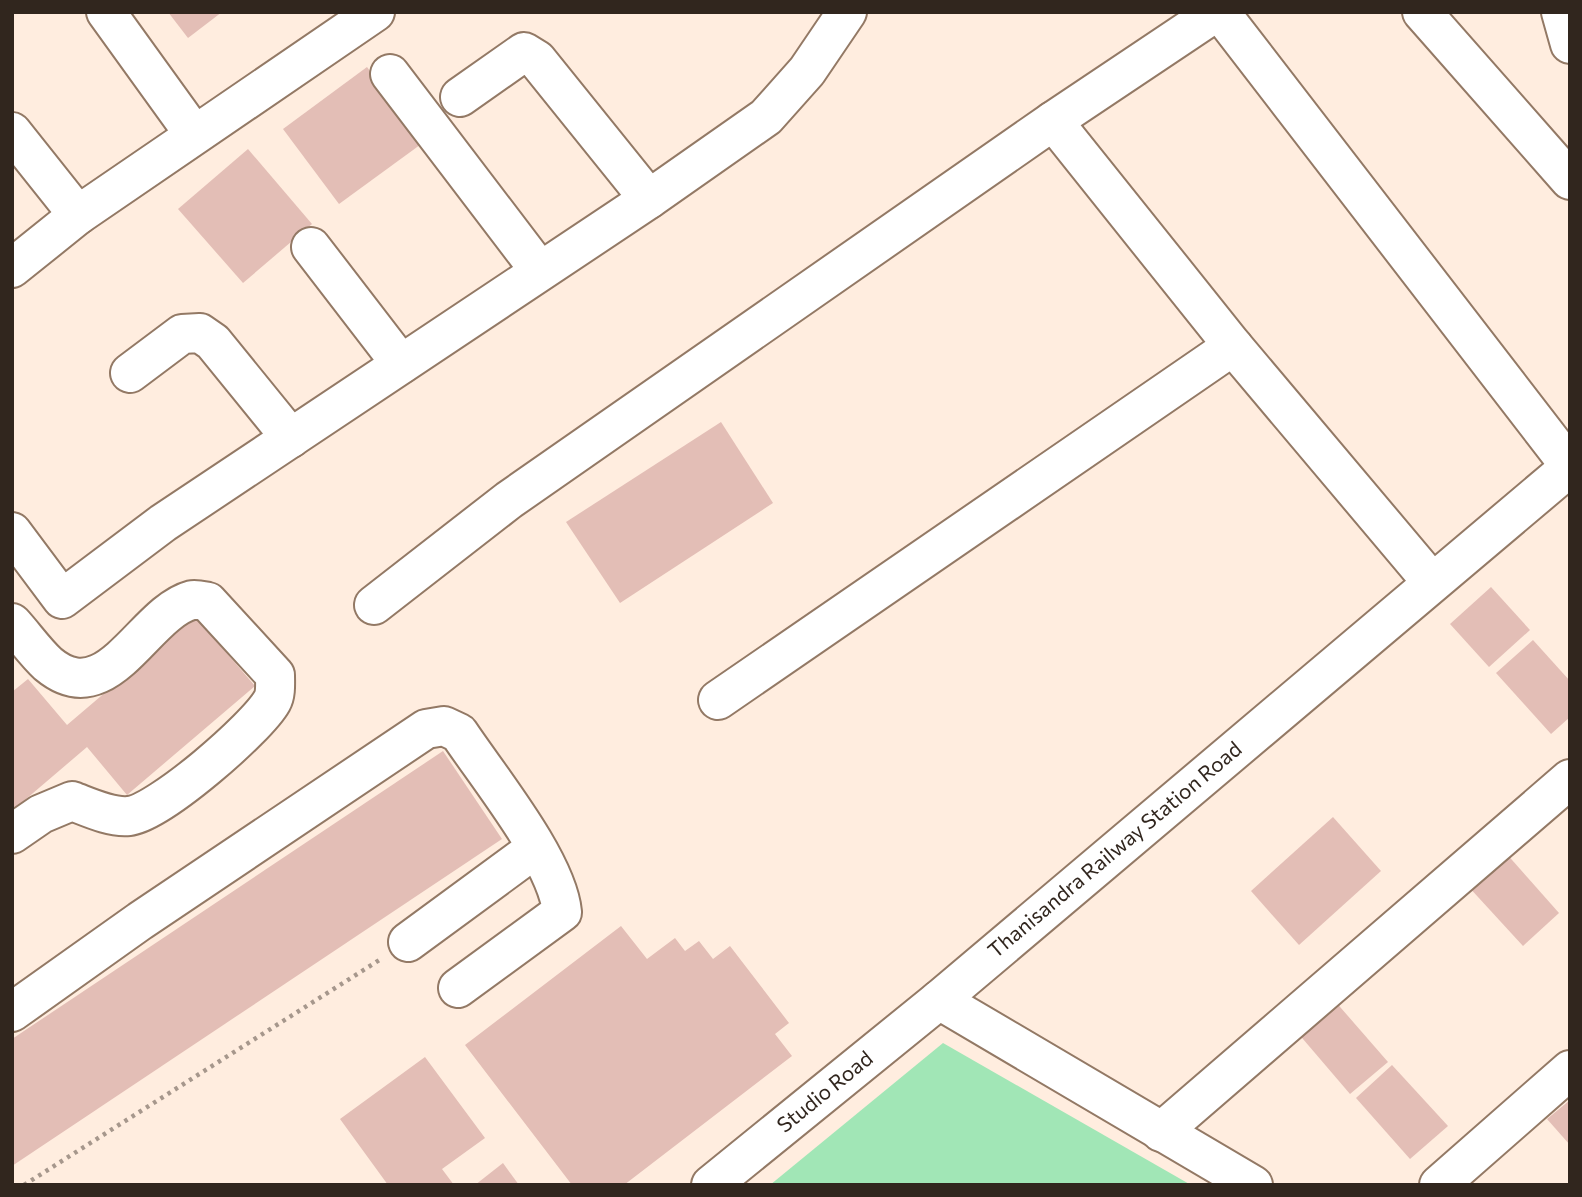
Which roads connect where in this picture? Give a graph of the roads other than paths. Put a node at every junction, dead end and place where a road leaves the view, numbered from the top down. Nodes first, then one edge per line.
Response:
1 (106, 12) edge
2 (846, 12) edge
3 (1218, 12) edge
4 (1422, 12) edge
5 (1561, 12) edge
6 (349, 19) edge
7 (1570, 44) edge
8 (390, 74) dead end
9 (460, 97) dead end
10 (1053, 121) junction
11 (12, 132) edge
12 (194, 134) junction
13 (1570, 180) edge
14 (649, 199) junction
15 (78, 215) junction
16 (312, 247) dead end
17 (12, 268) edge
18 (540, 271) junction
19 (1233, 346) junction
20 (401, 364) junction
21 (130, 373) dead end
22 (290, 438) junction
23 (1570, 466) edge
24 (12, 532) edge
25 (1431, 581) junction
26 (374, 605) dead end
27 (12, 623) edge
28 (718, 700) dead end
29 (1570, 779) edge
30 (12, 834) edge
31 (536, 848) junction
32 (408, 942) road end
33 (454, 979) dead end
34 (939, 1000) junction
35 (12, 1012) edge
36 (1570, 1070) edge
37 (1161, 1132) junction
38 (711, 1185) edge
39 (1253, 1185) edge
40 (1439, 1185) edge

1 - 12 street
2 - 14 street
3 - 10 street
3 - 23 street
4 - 13 street
5 - 7 street
6 - 12 street
8 - 18 street
9 - 14 street
10 - 19 street
10 - 26 street
11 - 15 street
12 - 15 street
14 - 18 street
15 - 17 street
16 - 20 street
18 - 20 street
19 - 25 street
19 - 28 street
20 - 22 street
21 - 22 street
22 - 24 street
23 - 25 street, Thanisandra Railway Station Road
25 - 34 street, Thanisandra Railway Station Road
27 - 30 street
29 - 37 street
31 - 32 street
31 - 33 street
31 - 35 street
34 - 37 street
34 - 38 street, Studio Road
36 - 40 street
37 - 39 street

